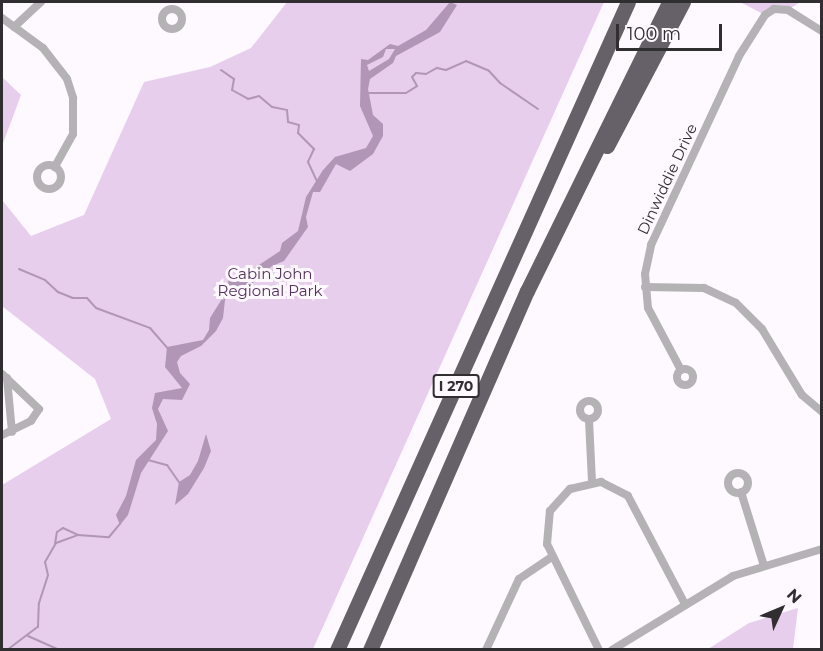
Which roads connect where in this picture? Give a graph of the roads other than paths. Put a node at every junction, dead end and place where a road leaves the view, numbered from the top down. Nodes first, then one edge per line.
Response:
1 (41, 2) edge
2 (628, 2) edge
3 (637, 2) edge
4 (669, 2) edge
5 (683, 2) edge
6 (2, 18) edge
7 (14, 27) junction
8 (822, 31) edge
9 (575, 122) junction
10 (55, 167) dead end
11 (645, 287) junction
12 (527, 291) junction
13 (681, 370) dead end
14 (4, 376) edge
15 (822, 412) edge
16 (589, 420) dead end
17 (12, 432) junction
18 (2, 435) edge
19 (592, 481) junction
20 (741, 492) dead end
21 (822, 549) edge
22 (552, 557) junction
23 (764, 566) junction
24 (685, 604) junction
25 (337, 650) edge
26 (370, 650) edge
27 (486, 650) edge
28 (599, 650) edge
29 (612, 650) edge

1 - 7 street
2 - 9 highway, I 270
3 - 9 highway, I 270
4 - 12 highway, I 270
5 - 12 highway, I 270
6 - 7 street
7 - 10 street
8 - 11 street, Dinwiddie Drive
9 - 25 highway, I 270
11 - 13 street, Dinwiddie Drive
11 - 15 street
12 - 26 highway, I 270
14 - 17 street
14 - 17 street
16 - 19 street
17 - 18 street
19 - 22 street
19 - 24 street
20 - 23 street
21 - 23 street
22 - 27 street
22 - 28 street
23 - 24 street
24 - 29 street

